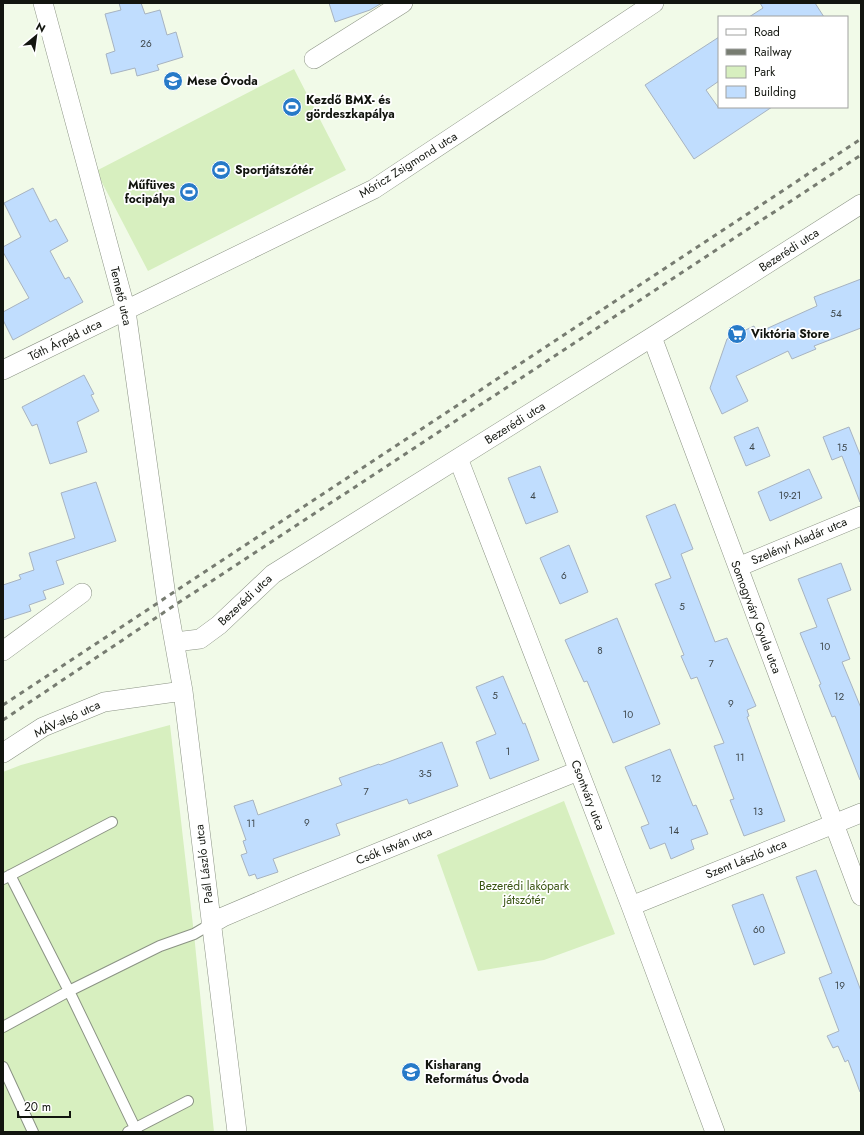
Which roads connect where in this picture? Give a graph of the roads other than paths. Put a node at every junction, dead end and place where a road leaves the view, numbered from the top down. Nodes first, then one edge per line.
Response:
1 (44, 3) edge
2 (403, 3) edge
3 (654, 3) edge
4 (314, 59) dead end
5 (861, 204) edge
6 (126, 311) junction
7 (652, 337) junction
8 (3, 370) edge
9 (458, 458) junction
10 (861, 516) edge
11 (738, 567) junction
12 (82, 594) dead end
13 (166, 596) joint
14 (175, 642) junction
15 (3, 651) edge
16 (183, 691) junction
17 (3, 753) edge
18 (578, 771) junction
19 (861, 813) edge
20 (112, 822) dead end
21 (834, 824) junction
22 (6, 877) edge
23 (861, 896) edge
24 (631, 906) junction
25 (211, 924) junction
26 (69, 991) junction
27 (3, 1027) edge
28 (3, 1067) edge
29 (188, 1101) dead end
30 (134, 1131) edge
31 (33, 1132) edge
32 (237, 1132) edge
33 (715, 1132) edge

1 - 6 street, Temető utca
2 - 4 street
3 - 6 street, Móricz Zsigmond utca
5 - 7 street, Bezerédi utca
6 - 8 street, Tóth Árpád utca
6 - 13 street, Temető utca
7 - 9 street, Bezerédi utca
7 - 11 street, Somogyváry Gyula utca
9 - 14 street, Bezerédi utca
9 - 18 street, Csontváry utca
10 - 11 street, Szelényi Aladár utca
11 - 21 street, Somogyváry Gyula utca
12 - 15 street
13 - 14 street, Paál László utca
14 - 16 street, Paál László utca
16 - 17 street, MÁV-alsó utca
16 - 25 street, Paál László utca
18 - 24 street, Csontváry utca
18 - 25 street, Csók István utca
19 - 21 street, Szent László utca
20 - 22 lane
21 - 23 street, Somogyváry Gyula utca
21 - 24 street, Szent László utca
22 - 26 lane
24 - 33 street, Csontváry utca
25 - 26 lane
25 - 32 street, Paál László utca
26 - 27 lane
26 - 30 lane
28 - 31 lane
29 - 30 lane

